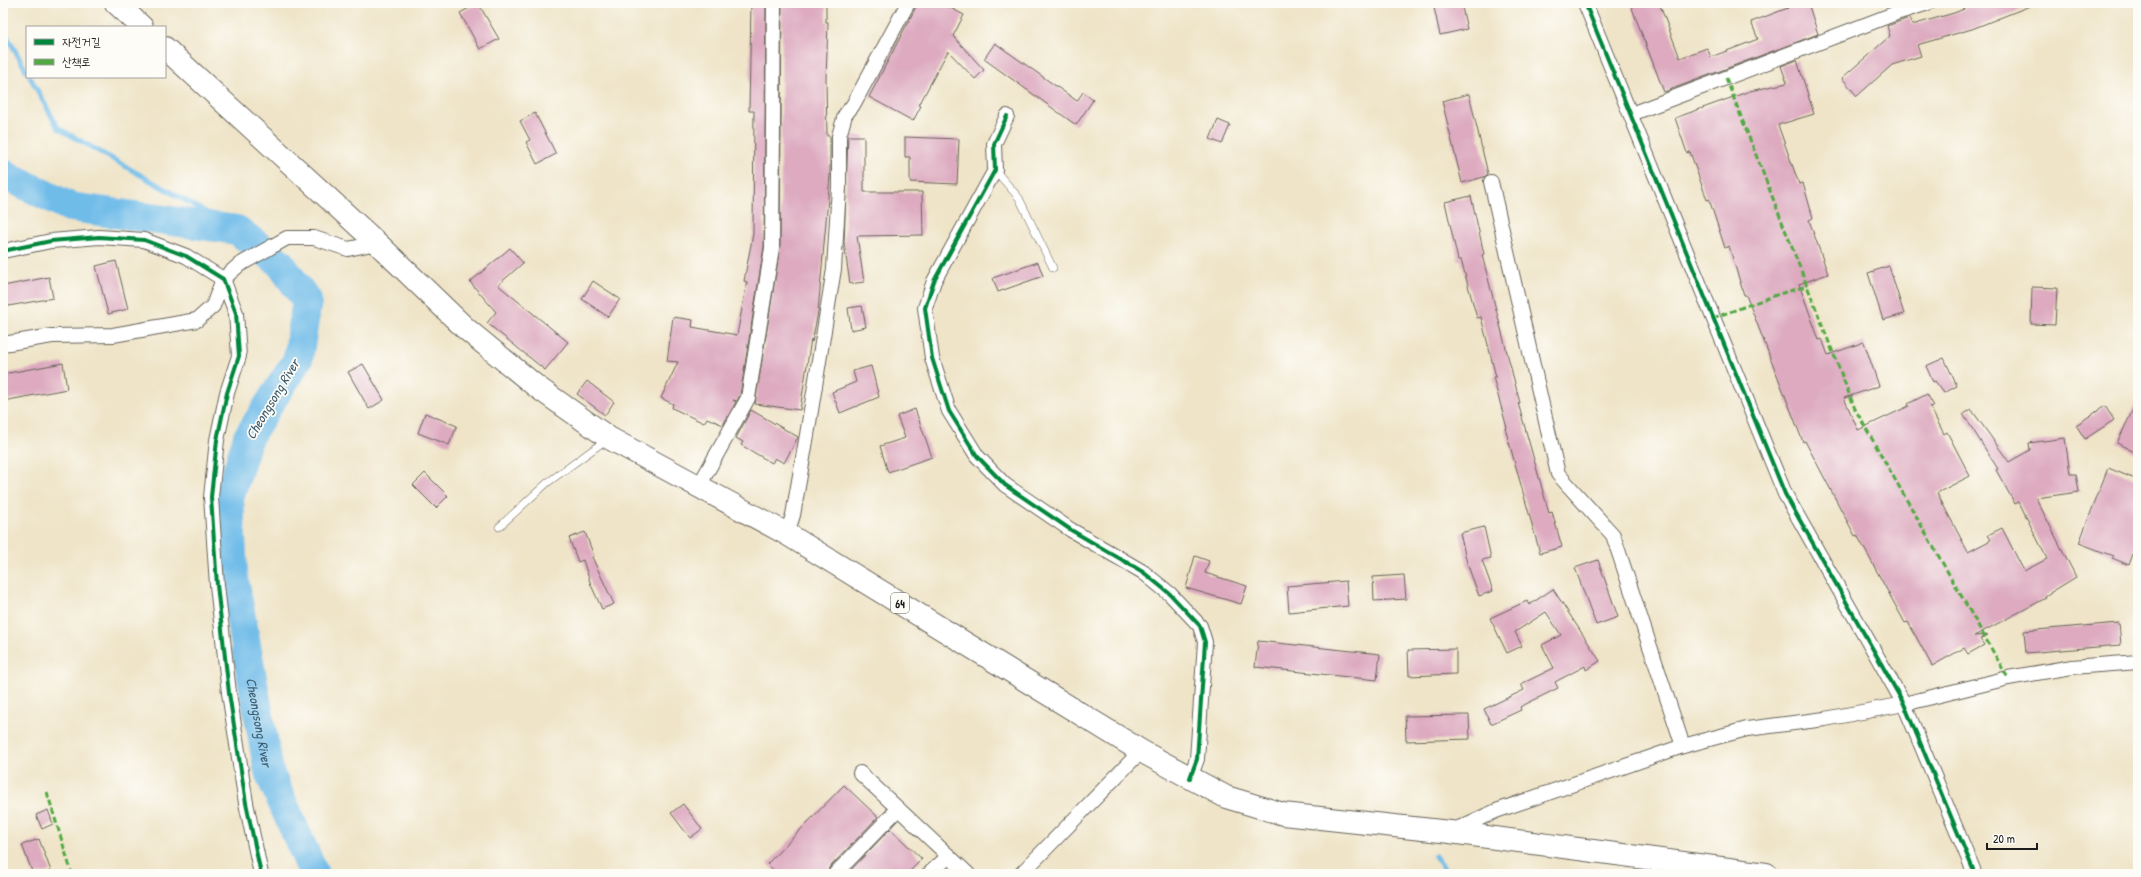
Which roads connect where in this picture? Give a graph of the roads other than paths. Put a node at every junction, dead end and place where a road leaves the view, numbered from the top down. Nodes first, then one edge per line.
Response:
1 (116, 3) edge
2 (774, 3) edge
3 (908, 3) edge
4 (1585, 3) edge
5 (1928, 3) edge
6 (141, 26) edge
7 (166, 49) edge
8 (1631, 114) junction
9 (1007, 116) dead end
10 (995, 170) junction
11 (1491, 182) dead end
12 (377, 243) junction
13 (3, 251) edge
14 (1053, 268) dead end
15 (223, 279) junction
16 (3, 344) edge
17 (609, 438) junction
18 (699, 486) junction
19 (499, 528) dead end
20 (787, 534) junction
21 (2138, 662) edge
22 (1904, 704) junction
23 (1682, 746) junction
24 (1140, 750) junction
25 (860, 774) dead end
26 (1190, 778) junction
27 (898, 809) junction
28 (1450, 832) junction
29 (949, 856) junction
30 (260, 874) edge
31 (835, 874) edge
32 (929, 874) edge
33 (968, 874) edge
34 (1021, 874) edge
35 (1766, 874) edge
36 (1975, 874) edge

1 - 6 main road
2 - 18 street
3 - 20 street
4 - 8 street
5 - 8 street
7 - 12 main road, 64
8 - 22 street
9 - 10 street
10 - 14 lane
10 - 26 street
11 - 23 street
12 - 15 street
12 - 17 main road, 64
13 - 15 street
15 - 16 street
15 - 30 street
17 - 18 main road, 64
17 - 19 lane
18 - 20 main road, 64
20 - 24 main road, 64
21 - 22 street
22 - 23 street
22 - 36 street
23 - 28 street
24 - 26 main road, 64
24 - 34 street
25 - 27 street
26 - 28 main road, 64
27 - 29 street
27 - 31 street
28 - 35 main road, 64
29 - 32 street
29 - 33 street

